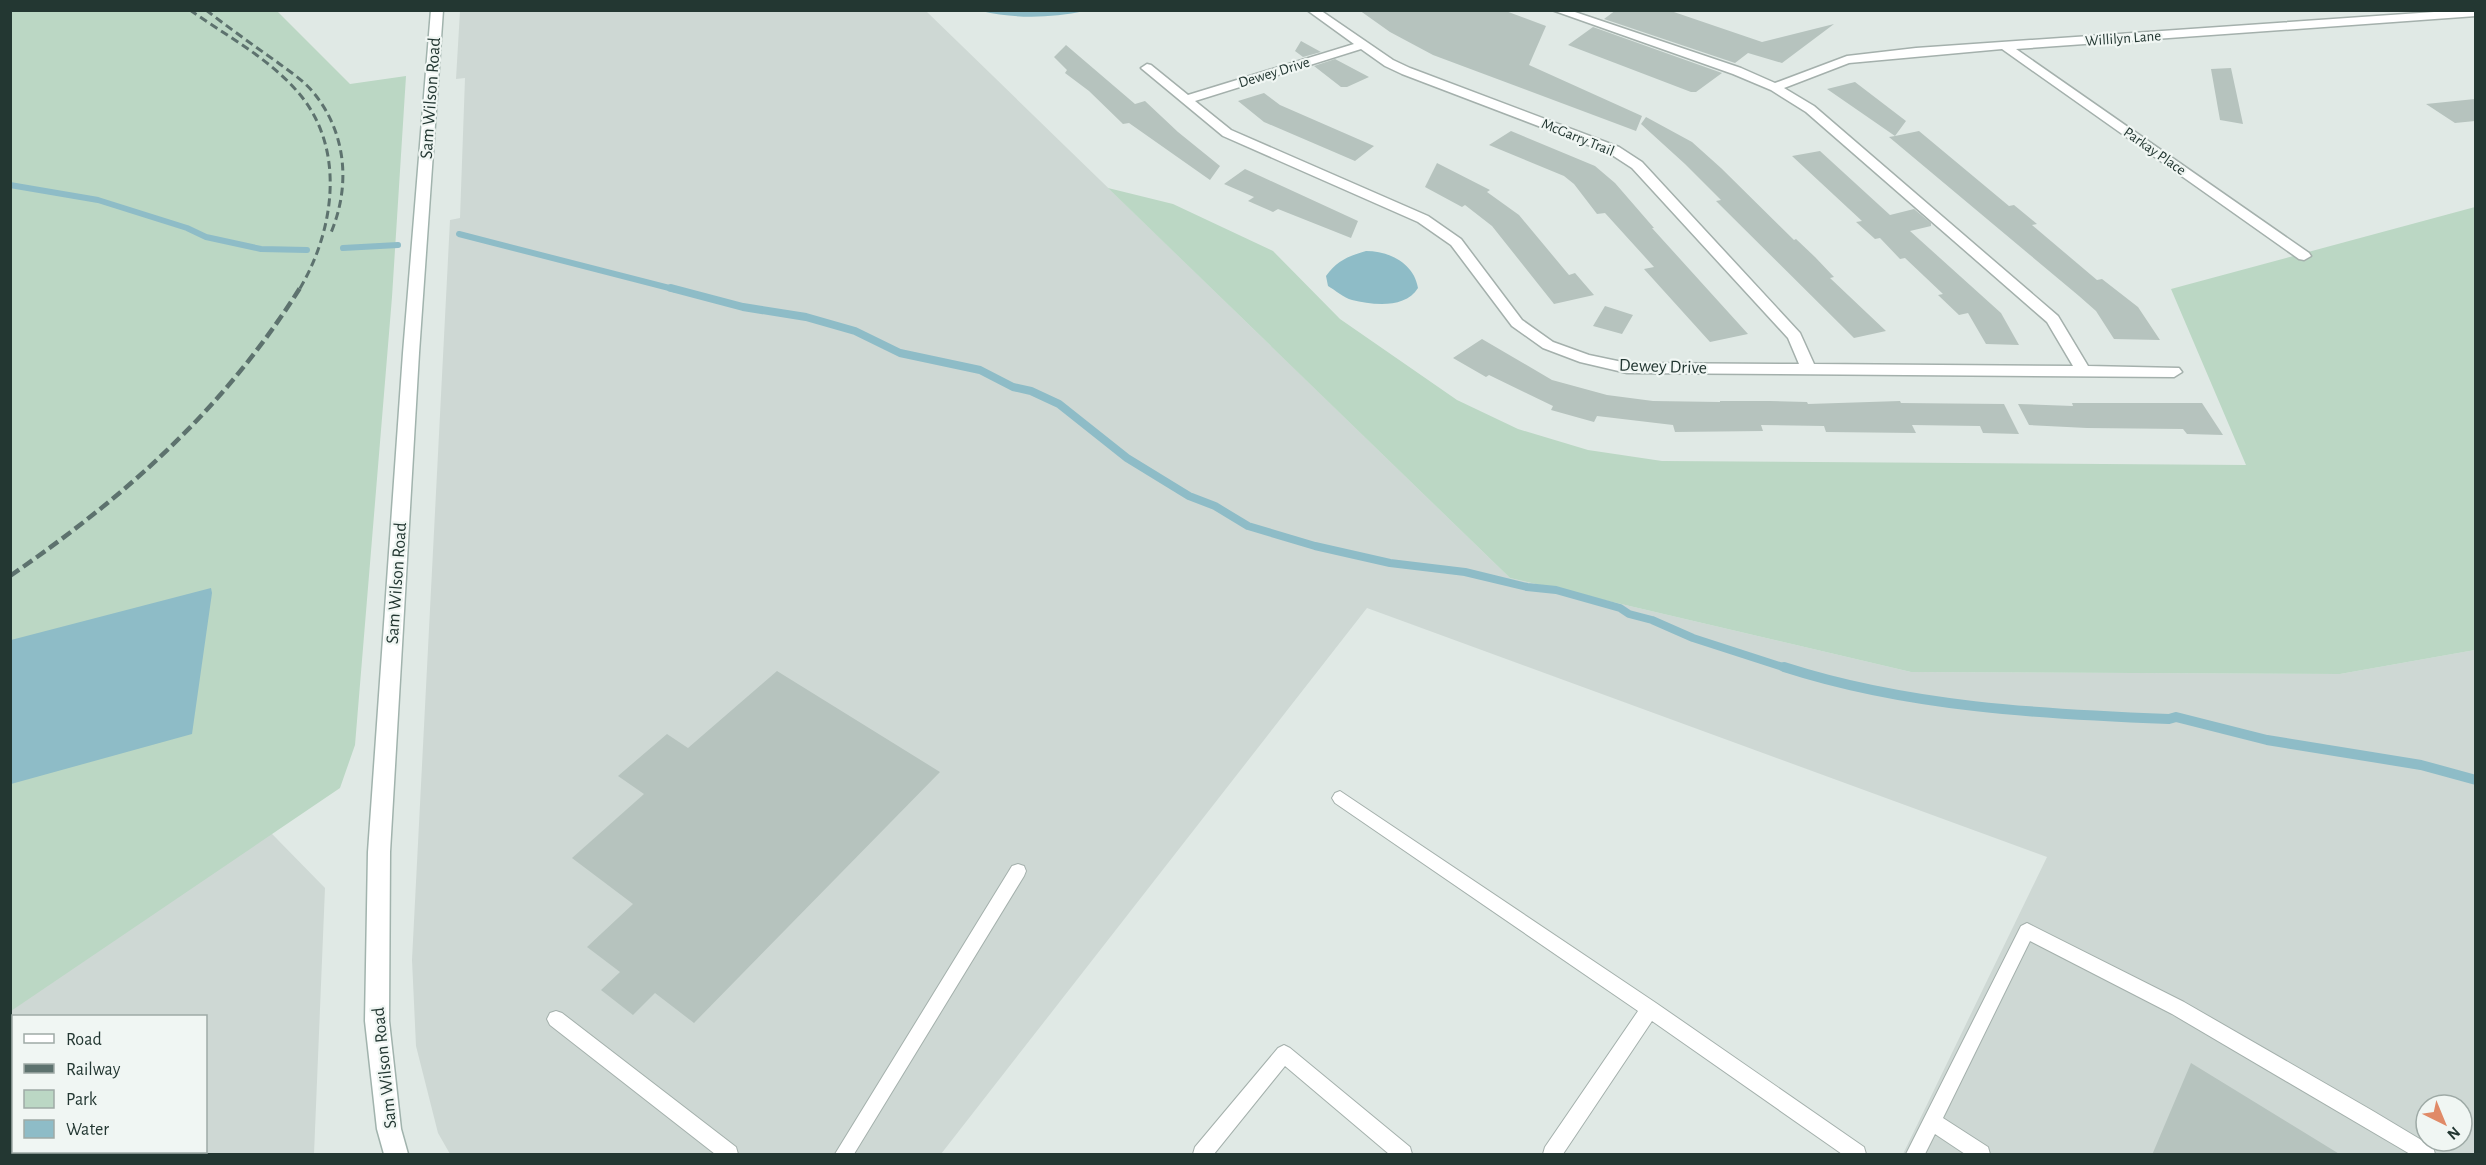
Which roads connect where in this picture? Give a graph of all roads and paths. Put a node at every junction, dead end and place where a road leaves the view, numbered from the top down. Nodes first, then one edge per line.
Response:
1 (436, 10) edge
2 (1312, 10) edge
3 (1557, 10) edge
4 (2475, 13) edge
5 (1362, 45) junction
6 (2005, 46) junction
7 (1147, 68) dead end
8 (1776, 87) junction
9 (1186, 100) junction
10 (2304, 256) dead end
11 (1808, 368) junction
12 (2084, 371) junction
13 (2174, 372) dead end
14 (1340, 798) dead end
15 (1018, 871) dead end
16 (1650, 1009) junction
17 (555, 1018) dead end
18 (1932, 1121) junction
19 (396, 1155) edge
20 (729, 1155) edge
21 (844, 1155) edge
22 (1202, 1155) edge
23 (1403, 1155) edge
24 (1552, 1155) edge
25 (1857, 1155) edge
26 (1915, 1155) edge
27 (1981, 1155) edge
28 (2426, 1155) edge

1 - 19 street, Sam Wilson Road
2 - 5 street, McGarry Trail
3 - 8 street
4 - 6 street, Willilyn Lane
5 - 9 street, Dewey Drive
5 - 11 street, McGarry Trail
6 - 8 street, Willilyn Lane
6 - 10 street, Parkay Place
7 - 9 street, Dewey Drive
8 - 12 street
9 - 11 street, Dewey Drive
11 - 12 street, Dewey Drive
12 - 13 street, Dewey Drive
14 - 16 lane
15 - 21 lane
16 - 24 lane
16 - 25 lane
17 - 20 lane
18 - 26 lane
18 - 27 lane
18 - 28 lane
22 - 23 lane

